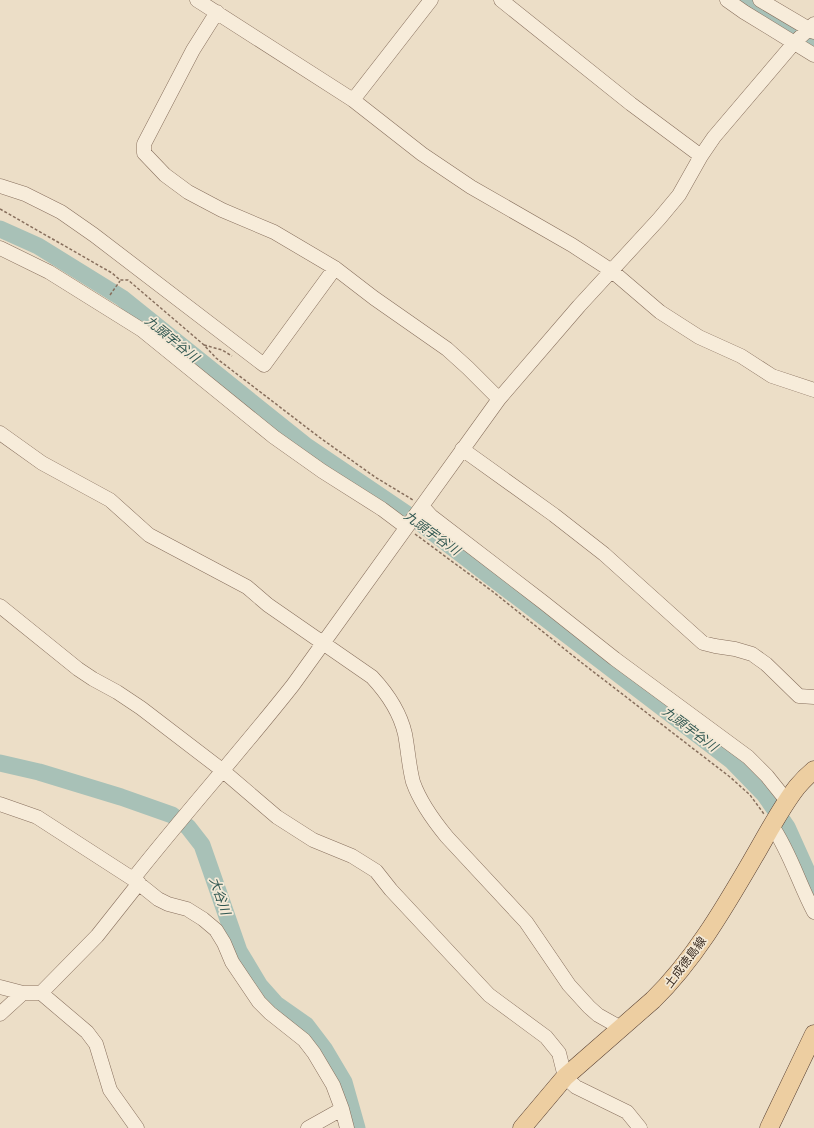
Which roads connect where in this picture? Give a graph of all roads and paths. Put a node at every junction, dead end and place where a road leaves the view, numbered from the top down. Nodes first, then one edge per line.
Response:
1 (198, 0) edge
2 (431, 0) edge
3 (501, 0) edge
4 (727, 0) edge
5 (760, 0) edge
6 (217, 12) junction
7 (806, 33) edge
8 (814, 55) edge
9 (353, 100) junction
10 (701, 156) junction
11 (0, 186) edge
12 (0, 209) edge
13 (0, 248) edge
14 (335, 268) junction
15 (612, 271) junction
16 (120, 280) junction
17 (110, 295) dead end
18 (814, 390) edge
19 (498, 399) junction
20 (0, 433) edge
21 (462, 449) junction
22 (421, 507) junction
23 (406, 526) junction
24 (0, 606) edge
25 (323, 642) junction
26 (814, 697) edge
27 (222, 770) junction
28 (814, 770) edge
29 (0, 804) edge
30 (785, 804) junction
31 (773, 825) junction
32 (136, 881) junction
33 (814, 912) edge
34 (0, 987) edge
35 (23, 993) junction
36 (41, 993) junction
37 (0, 1014) edge
38 (621, 1028) junction
39 (814, 1034) edge
40 (565, 1077) junction
41 (342, 1109) junction
42 (137, 1128) edge
43 (308, 1128) edge
44 (347, 1128) edge
45 (522, 1128) edge
46 (640, 1128) edge
47 (769, 1128) edge

1 - 6 street
2 - 9 street
3 - 10 street
4 - 7 street
5 - 7 street
6 - 9 street
6 - 14 street
7 - 8 street
7 - 10 street
9 - 15 street
10 - 15 street
11 - 14 street
12 - 16 path
13 - 23 street
14 - 19 street
15 - 18 street
15 - 19 street
16 - 17 path
16 - 22 path
19 - 21 street
20 - 25 street
21 - 22 street
21 - 26 street
22 - 23 street
22 - 30 street
23 - 25 street
23 - 31 path
24 - 27 street
25 - 27 street
25 - 38 street
27 - 32 street
27 - 40 street
28 - 30 main road, 土成徳島線
29 - 32 street
30 - 31 main road, 土成徳島線
31 - 33 street
31 - 38 main road, 土成徳島線
32 - 36 street
32 - 41 street
34 - 35 street
35 - 36 street
35 - 37 street
36 - 42 street
38 - 40 main road, 土成徳島線
39 - 47 main road
40 - 45 main road, 土成徳島線
40 - 46 street
41 - 43 street
41 - 44 street

